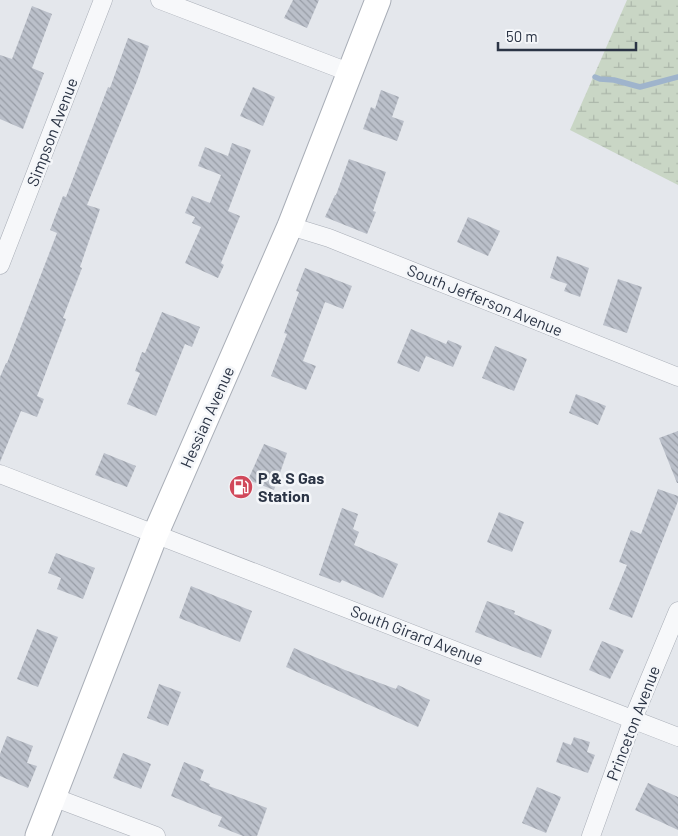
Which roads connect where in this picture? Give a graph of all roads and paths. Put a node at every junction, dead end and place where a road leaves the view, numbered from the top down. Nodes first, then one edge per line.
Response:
1 (103, 0) edge
2 (160, 0) edge
3 (378, 0) edge
4 (351, 73) junction
5 (290, 226) junction
6 (0, 265) edge
7 (678, 377) edge
8 (0, 474) edge
9 (155, 535) junction
10 (678, 611) edge
11 (633, 719) junction
12 (678, 737) edge
13 (53, 797) junction
14 (38, 836) edge
15 (156, 836) edge
16 (591, 836) edge

1 - 6 street, Simpson Avenue
2 - 4 street
3 - 4 main road, Hessian Avenue
4 - 5 main road, Hessian Avenue
5 - 7 street, South Jefferson Avenue
5 - 9 main road, Hessian Avenue
8 - 9 street, South Girard Avenue
9 - 11 street, South Girard Avenue
9 - 13 main road, Hessian Avenue
10 - 11 street, Princeton Avenue
11 - 12 street, South Girard Avenue
11 - 16 street, Princeton Avenue
13 - 14 main road, Hessian Avenue
13 - 15 street

